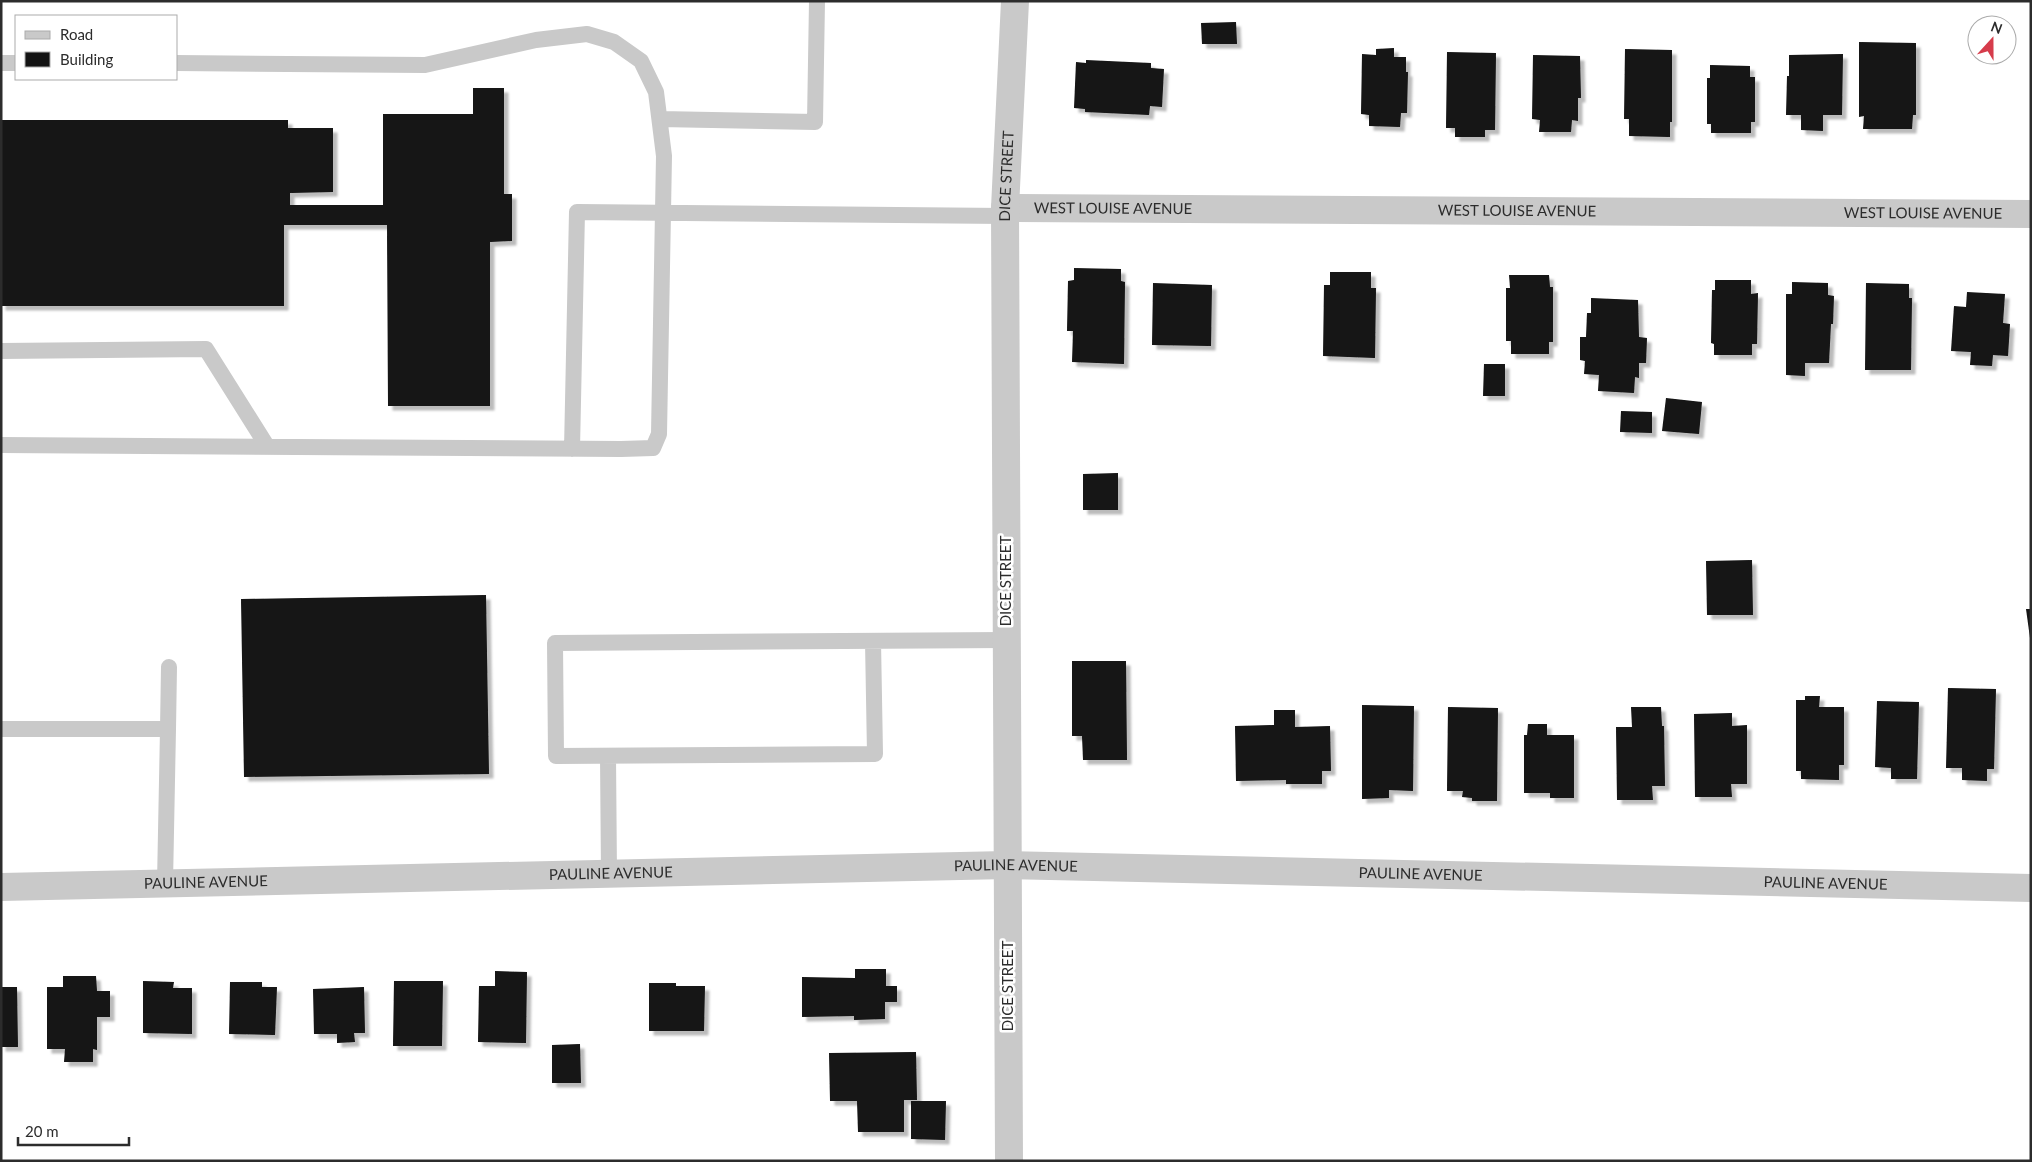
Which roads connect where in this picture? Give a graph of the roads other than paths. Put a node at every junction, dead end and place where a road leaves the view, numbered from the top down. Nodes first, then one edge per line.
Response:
1 (817, 1) edge
2 (1015, 1) edge
3 (1, 63) edge
4 (15, 63) edge
5 (178, 64) edge
6 (660, 119) junction
7 (1005, 212) junction
8 (663, 213) junction
9 (2031, 214) edge
10 (1, 351) edge
11 (1, 445) edge
12 (267, 446) junction
13 (572, 449) junction
14 (1006, 640) junction
15 (873, 642) junction
16 (169, 667) dead end
17 (1, 729) edge
18 (168, 729) junction
19 (608, 756) junction
20 (1007, 865) junction
21 (609, 874) junction
22 (165, 883) junction
23 (1, 887) edge
24 (2031, 888) edge
25 (1009, 1161) edge

1 - 6 lane
2 - 7 street, DICE STREET
3 - 4 lane
5 - 6 lane
6 - 8 lane
7 - 8 lane
7 - 9 street, WEST LOUISE AVENUE
7 - 14 street, DICE STREET
8 - 13 lane
8 - 13 lane
10 - 12 lane
11 - 12 lane
12 - 13 lane
14 - 15 lane
14 - 20 street, DICE STREET
15 - 19 lane
15 - 19 lane
16 - 18 lane
17 - 18 lane
18 - 22 lane
19 - 21 lane
20 - 21 street, PAULINE AVENUE
20 - 24 street, PAULINE AVENUE
20 - 25 street, DICE STREET
21 - 22 street, PAULINE AVENUE
22 - 23 street, PAULINE AVENUE

